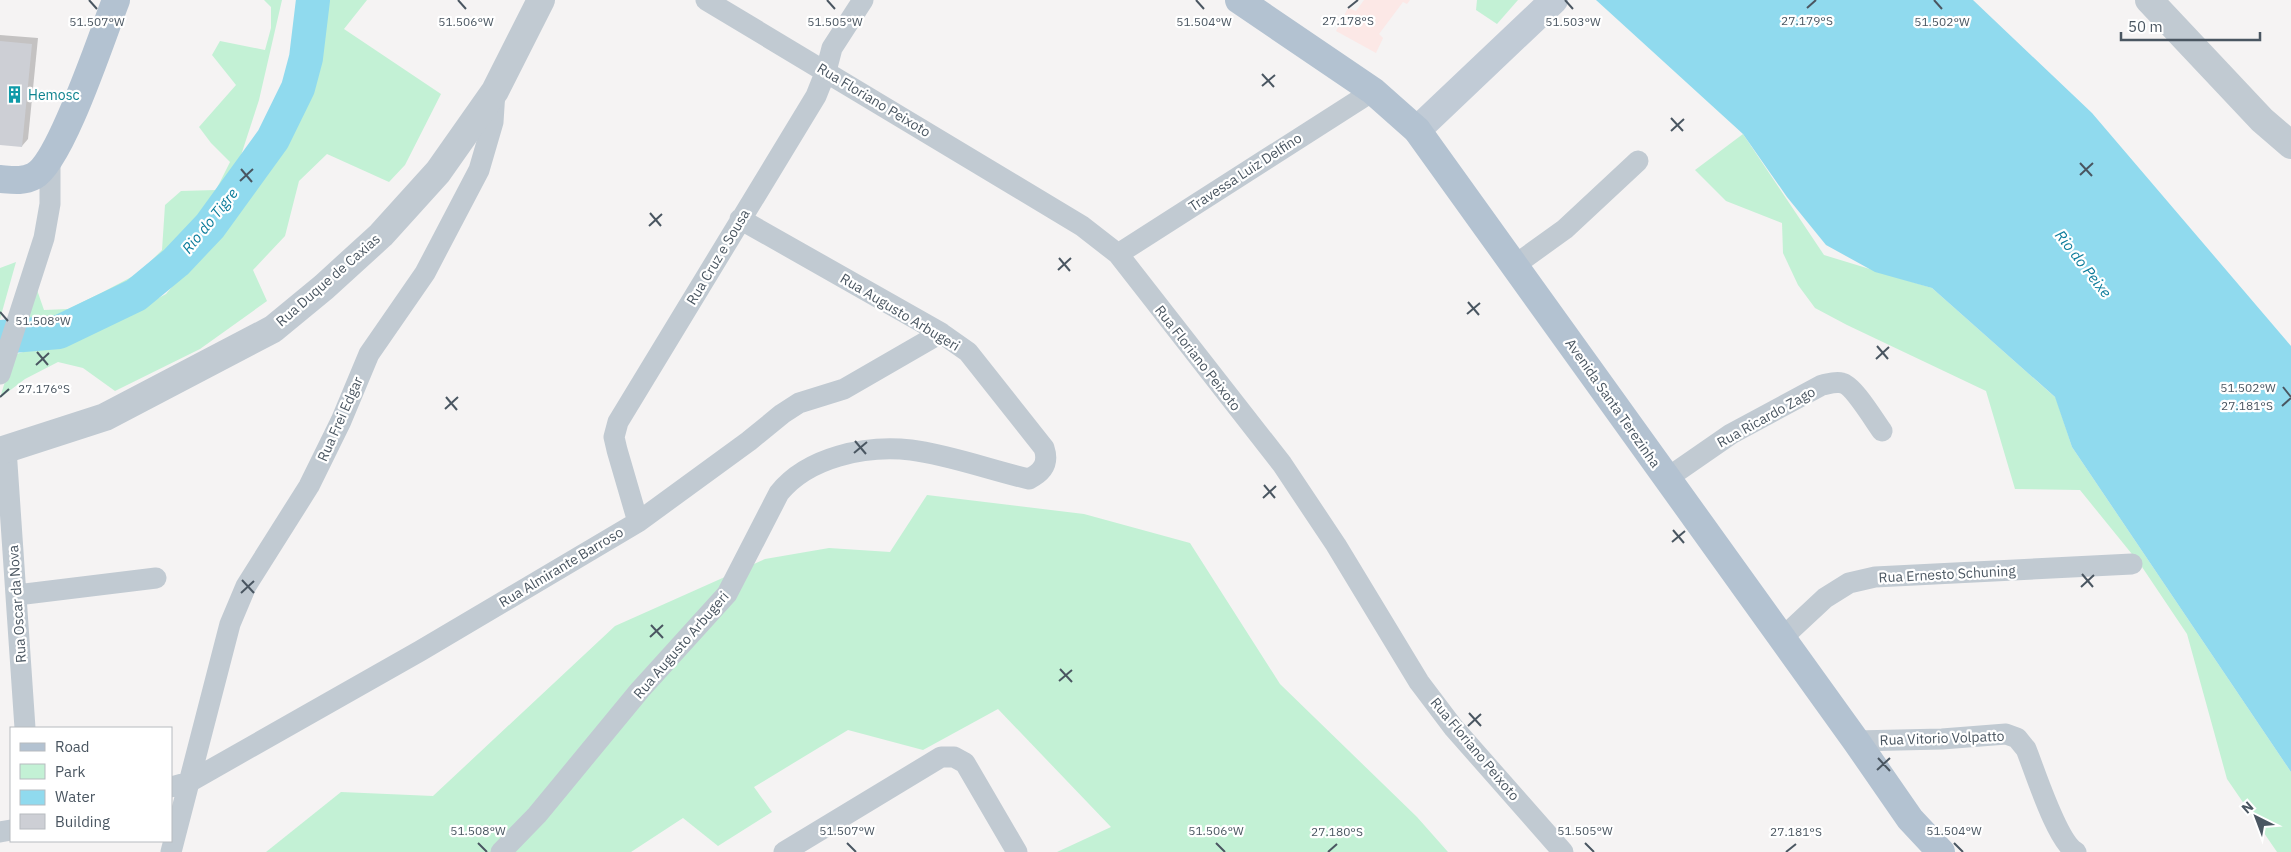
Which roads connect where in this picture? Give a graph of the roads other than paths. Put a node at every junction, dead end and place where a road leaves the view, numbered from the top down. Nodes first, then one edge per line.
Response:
1 (116, 0) edge
2 (542, 0) edge
3 (706, 0) edge
4 (863, 0) edge
5 (1239, 0) edge
6 (1554, 0) edge
7 (2149, 0) edge
8 (826, 71) junction
9 (1373, 90) junction
10 (495, 91) junction
11 (1417, 130) junction
12 (2291, 144) edge
13 (50, 160) junction
14 (1638, 161) dead end
15 (0, 179) edge
16 (740, 219) junction
17 (1118, 254) junction
18 (1515, 265) junction
19 (941, 333) junction
20 (0, 374) edge
21 (1882, 431) dead end
22 (3, 450) edge
23 (1666, 479) junction
24 (638, 522) junction
25 (2132, 564) dead end
26 (156, 578) dead end
27 (17, 595) junction
28 (1782, 638) junction
29 (25, 727) edge
30 (1856, 741) junction
31 (180, 784) edge
32 (171, 852) edge
33 (501, 852) edge
34 (784, 852) edge
35 (1017, 852) edge
36 (1563, 852) edge
37 (1941, 852) edge
38 (2076, 852) edge

1 - 13 main road
2 - 10 street, Rua Frei Edgar
3 - 8 street, Rua Floriano Peixoto
4 - 8 street, Rua Cruz e Sousa
5 - 9 main road, Avenida Santa Terezinha
6 - 11 main road
7 - 12 street
8 - 16 street, Rua Cruz e Sousa
8 - 17 street, Rua Floriano Peixoto
9 - 11 main road, Avenida Santa Terezinha
9 - 17 street, Travessa Luiz Delfino
10 - 22 street, Rua Duque de Caxias
10 - 31 street, Rua Frei Edgar
11 - 18 main road, Avenida Santa Terezinha
13 - 15 main road
13 - 20 street
14 - 18 street
16 - 19 street, Rua Augusto Arbugeri
16 - 24 street, Rua Cruz e Sousa
17 - 36 street, Rua Floriano Peixoto
18 - 23 main road, Avenida Santa Terezinha
19 - 24 street, Rua Almirante Barroso
19 - 33 street, Rua Augusto Arbugeri
21 - 23 street, Rua Ricardo Zago
22 - 27 street, Rua Oscar da Nova
23 - 28 main road, Avenida Santa Terezinha
24 - 31 street, Rua Almirante Barroso
25 - 28 street, Rua Ernesto Schuning
26 - 27 street
27 - 29 street, Rua Oscar da Nova
28 - 30 main road, Avenida Santa Terezinha
30 - 37 main road, Avenida Santa Terezinha
30 - 38 street, Rua Vitorio Volpatto
31 - 32 street, Rua Frei Edgar
34 - 35 street

